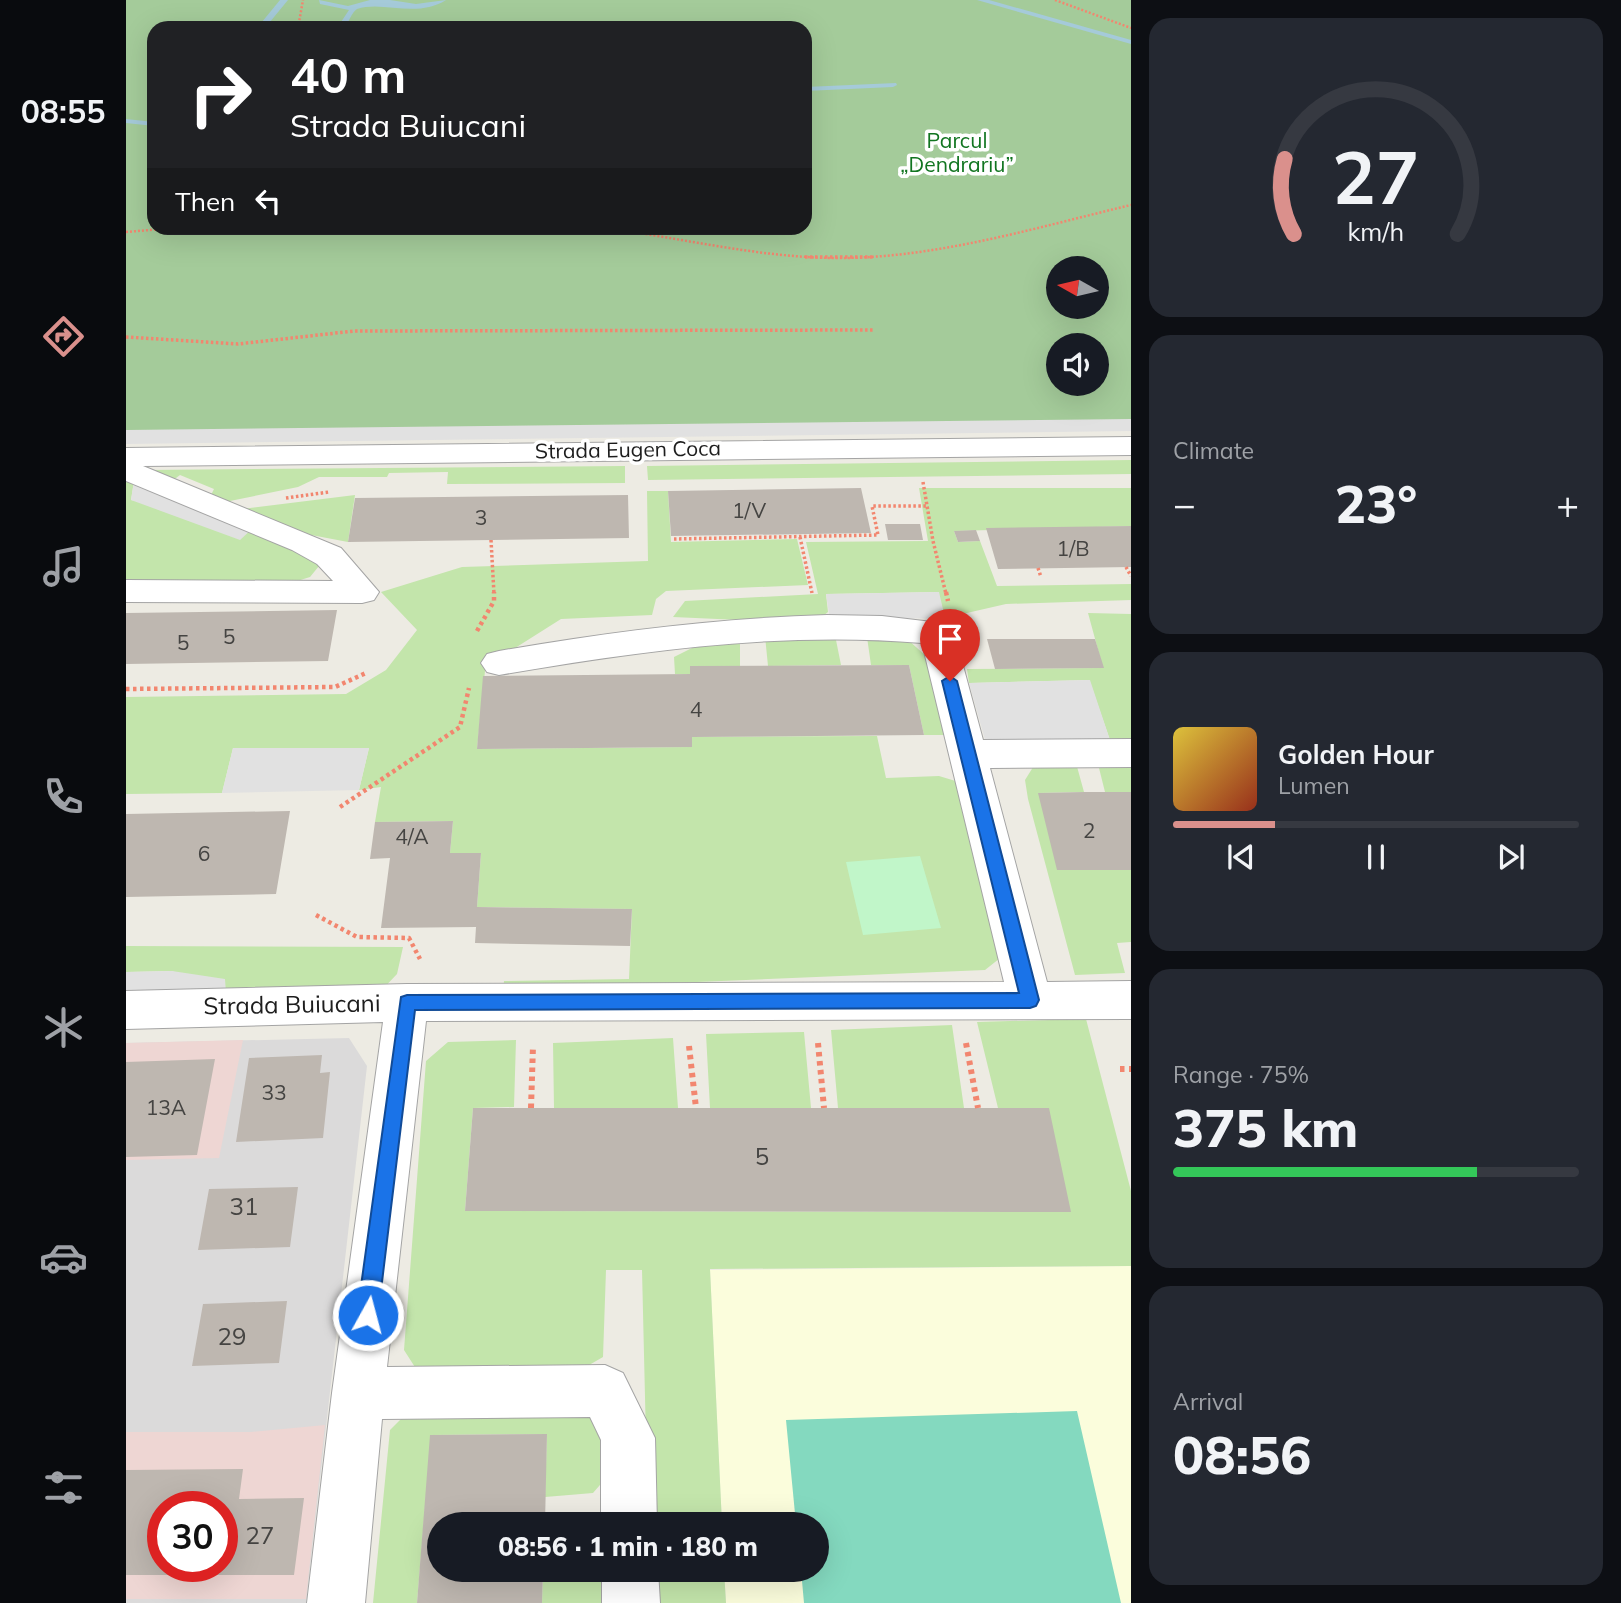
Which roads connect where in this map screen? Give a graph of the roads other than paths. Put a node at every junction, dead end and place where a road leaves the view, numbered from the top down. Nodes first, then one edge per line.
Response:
1 (1131, 446) edge
2 (126, 457) edge
3 (126, 470) edge
4 (126, 591) edge
5 (485, 672) road end
6 (1131, 753) edge
7 (968, 754) junction
8 (415, 983) junction
9 (1030, 1000) junction
10 (1131, 1000) edge
11 (126, 1010) edge
12 (358, 1393) junction
13 (629, 1512) edge
14 (630, 1582) edge
15 (336, 1603) edge
16 (631, 1603) edge

1 - 2 street, Strada Eugen Coca
3 - 4 street
5 - 7 street
6 - 7 street
7 - 9 street
8 - 9 street, Strada Buiucani
8 - 11 street, Strada Buiucani
8 - 12 street
9 - 10 street, Strada Buiucani
12 - 13 street
12 - 15 street
14 - 16 street

